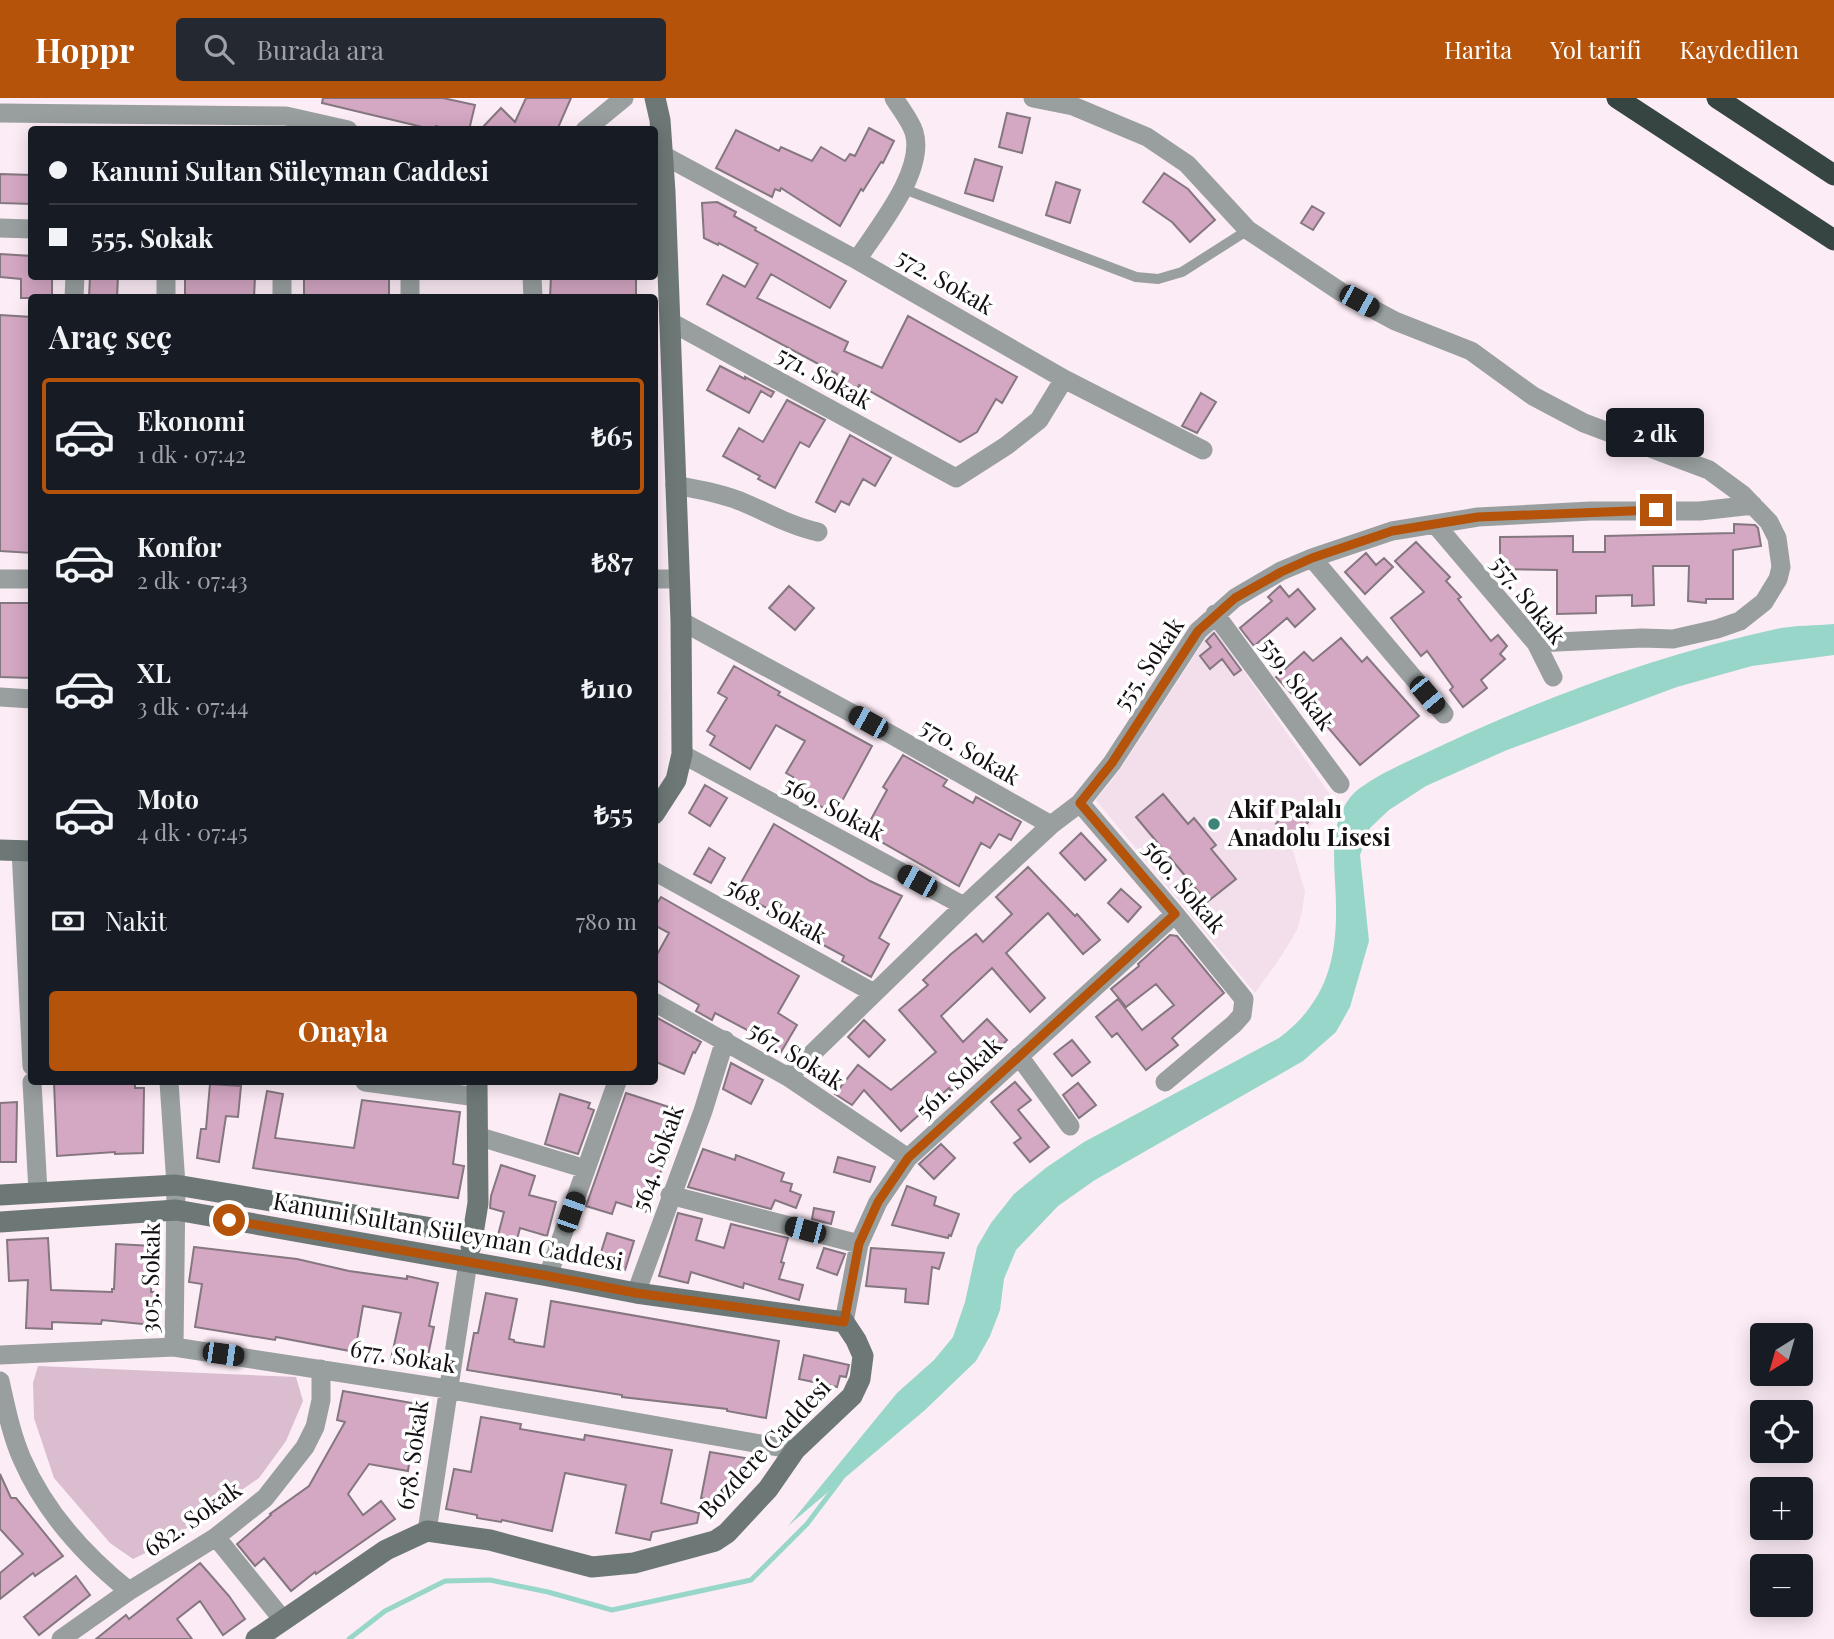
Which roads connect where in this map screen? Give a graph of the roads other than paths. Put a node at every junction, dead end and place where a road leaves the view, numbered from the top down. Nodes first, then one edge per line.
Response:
1 (624, 98) edge
2 (655, 98) edge
3 (894, 98) edge
4 (1033, 98) edge
5 (1617, 98) edge
6 (1717, 98) edge
7 (0, 113) edge
8 (286, 115) edge
9 (331, 126) edge
10 (590, 126) edge
11 (663, 155) junction
12 (1834, 174) edge
13 (904, 189) junction
14 (0, 228) edge
15 (28, 229) edge
16 (1248, 230) junction
17 (1834, 240) edge
18 (857, 260) junction
19 (669, 321) junction
20 (1064, 379) junction
21 (1203, 450) dead end
22 (675, 485) junction
23 (1753, 505) junction
24 (1435, 524) junction
25 (818, 532) dead end
26 (1312, 558) junction
27 (0, 579) edge
28 (28, 579) edge
29 (658, 579) edge
30 (680, 579) junction
31 (1215, 614) junction
32 (681, 621) junction
33 (1536, 643) junction
34 (1553, 677) dead end
35 (0, 697) edge
36 (28, 699) edge
37 (1444, 714) dead end
38 (682, 754) junction
39 (1340, 784) dead end
40 (1080, 803) junction
41 (658, 808) edge
42 (1051, 825) junction
43 (17, 850) edge
44 (658, 873) edge
45 (964, 906) junction
46 (1175, 914) junction
47 (874, 993) junction
48 (658, 1004) edge
49 (28, 1008) edge
50 (725, 1040) junction
51 (1019, 1056) junction
52 (788, 1077) junction
53 (1165, 1082) dead end
54 (32, 1085) edge
55 (169, 1085) edge
56 (413, 1085) edge
57 (616, 1085) edge
58 (477, 1089) edge
59 (1070, 1126) dead end
60 (477, 1136) junction
61 (908, 1158) junction
62 (586, 1169) junction
63 (176, 1185) junction
64 (38, 1192) junction
65 (0, 1195) edge
66 (670, 1195) junction
67 (176, 1210) junction
68 (0, 1222) edge
69 (474, 1235) junction
70 (859, 1244) junction
71 (468, 1262) junction
72 (548, 1276) junction
73 (636, 1293) junction
74 (844, 1322) junction
75 (174, 1347) junction
76 (0, 1355) edge
77 (321, 1369) junction
78 (0, 1381) edge
79 (447, 1389) junction
80 (795, 1450) junction
81 (427, 1531) junction
82 (216, 1537) junction
83 (129, 1591) junction
84 (283, 1620) junction
85 (61, 1639) edge
86 (256, 1639) edge

1 - 10 street
2 - 11 street
3 - 13 street
4 - 16 street
5 - 17 highway
6 - 12 highway
7 - 8 street
8 - 9 street
11 - 18 street, 572. Sokak
11 - 19 street
13 - 16 lane
13 - 18 street
14 - 15 street
16 - 23 street
18 - 20 street, 572. Sokak
19 - 20 street, 571. Sokak
19 - 22 street
20 - 21 street, 572. Sokak
22 - 25 street
22 - 30 street
23 - 24 street, 555. Sokak
23 - 33 street
24 - 26 street, 555. Sokak
24 - 33 street, 557. Sokak
26 - 31 street, 555. Sokak
26 - 37 street
27 - 28 street
29 - 30 street
30 - 32 street
31 - 39 street, 559. Sokak
31 - 40 street, 555. Sokak
32 - 38 street
32 - 42 street, 570. Sokak
33 - 34 street, 557. Sokak
35 - 36 street
38 - 41 street
38 - 45 street, 569. Sokak
40 - 42 street, 555. Sokak
40 - 46 street, 560. Sokak
42 - 45 street, 555. Sokak
43 - 49 street
44 - 47 street, 568. Sokak
45 - 47 street, 555. Sokak
46 - 51 street, 561. Sokak
46 - 53 street, 560. Sokak
47 - 52 street, 555. Sokak
48 - 50 street, 567. Sokak
50 - 52 street, 567. Sokak
50 - 66 street, 564. Sokak
51 - 59 street
51 - 61 street, 561. Sokak
52 - 61 street, 567. Sokak
54 - 64 street
55 - 63 street, 305. Sokak
56 - 58 street
57 - 62 street
58 - 60 street
60 - 62 street
60 - 69 street
61 - 70 street, 561. Sokak
62 - 72 street
63 - 64 street
63 - 67 street, 305. Sokak
63 - 69 street
64 - 65 street
66 - 70 street
66 - 73 street, 564. Sokak
67 - 68 street, Kanuni Sultan Süleyman Caddesi
67 - 71 street, Kanuni Sultan Süleyman Caddesi
67 - 75 street, 305. Sokak
69 - 71 street
70 - 74 street, 561. Sokak
71 - 72 street, Kanuni Sultan Süleyman Caddesi
71 - 79 street, 678. Sokak
72 - 73 street, Kanuni Sultan Süleyman Caddesi
73 - 74 street, Kanuni Sultan Süleyman Caddesi
74 - 80 street, Bozdere Caddesi
75 - 76 street, 677. Sokak
75 - 77 street, 677. Sokak
77 - 79 street, 677. Sokak
77 - 82 street, 682. Sokak
78 - 83 street
79 - 80 street, 677. Sokak
79 - 81 street, 678. Sokak
80 - 81 street, Bozdere Caddesi
81 - 84 street
82 - 83 street, 682. Sokak
82 - 84 street
83 - 85 street, 682. Sokak
84 - 86 street

